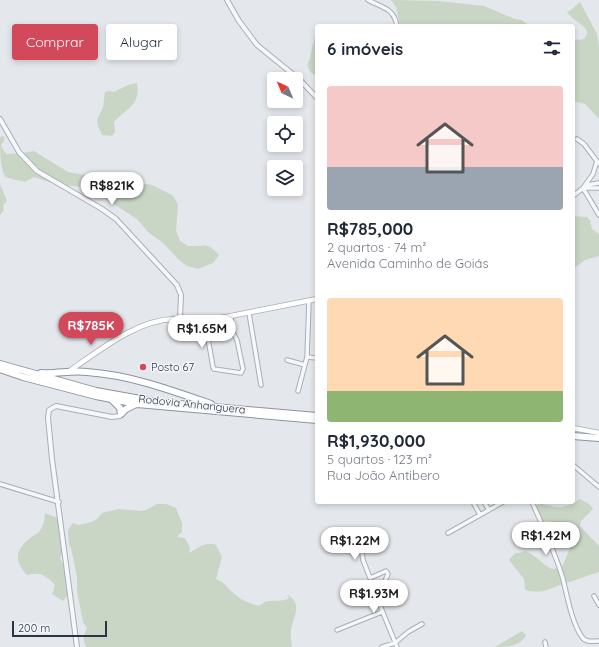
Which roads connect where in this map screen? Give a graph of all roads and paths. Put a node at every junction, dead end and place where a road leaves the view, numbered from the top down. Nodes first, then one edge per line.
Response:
1 (226, 0) edge
2 (368, 0) edge
3 (397, 24) edge
4 (315, 96) edge
5 (0, 118) edge
6 (576, 139) dead end
7 (598, 163) edge
8 (599, 183) edge
9 (583, 188) junction
10 (599, 188) edge
11 (575, 194) edge
12 (599, 215) edge
13 (315, 300) edge
14 (309, 301) junction
15 (248, 313) junction
16 (231, 317) junction
17 (180, 319) junction
18 (205, 322) junction
19 (307, 357) junction
20 (315, 358) edge
21 (287, 360) dead end
22 (0, 364) edge
23 (305, 365) junction
24 (0, 370) edge
25 (28, 372) junction
26 (66, 373) junction
27 (261, 385) dead end
28 (298, 391) dead end
29 (110, 399) junction
30 (137, 404) junction
31 (220, 408) junction
32 (121, 414) junction
33 (315, 416) edge
34 (315, 420) edge
35 (575, 428) edge
36 (575, 433) edge
37 (599, 434) edge
38 (575, 436) edge
39 (599, 438) edge
40 (575, 467) edge
41 (0, 484) edge
42 (599, 487) edge
43 (59, 502) junction
44 (474, 504) edge
45 (485, 504) edge
46 (500, 504) edge
47 (533, 504) edge
48 (489, 510) junction
49 (480, 515) junction
50 (448, 533) dead end
51 (360, 539) dead end
52 (594, 596) dead end
53 (599, 605) edge
54 (382, 612) junction
55 (422, 624) dead end
56 (337, 630) dead end
57 (599, 641) edge
58 (545, 642) dead end
59 (395, 643) junction
60 (77, 647) edge
61 (382, 647) edge
62 (397, 647) edge
63 (546, 647) edge

1 - 4 street
2 - 3 street
5 - 17 street
6 - 7 street
7 - 9 street
8 - 9 street
9 - 10 street
9 - 11 street
9 - 12 street
13 - 14 main road
14 - 15 main road
14 - 19 street
15 - 16 main road
15 - 27 street
16 - 18 main road
16 - 18 street
17 - 18 main road
17 - 26 main road
19 - 20 street
19 - 23 street
21 - 23 street
22 - 25 highway, Rodovia Anhanguera
23 - 28 street
24 - 29 highway, Rodovia Anhanguera
25 - 26 highway
25 - 31 highway, Rodovia Anhanguera
26 - 31 highway
29 - 30 highway, Rodovia Anhanguera
29 - 32 highway
30 - 32 highway
30 - 34 highway, Rodovia Anhanguera
31 - 33 highway, Rodovia Anhanguera
32 - 43 street
35 - 37 main road
36 - 37 highway
38 - 39 highway
40 - 42 street
41 - 43 street
43 - 60 street
44 - 49 street
45 - 48 street
46 - 48 street
47 - 57 street
48 - 49 street
49 - 50 street
51 - 54 street
52 - 53 street
54 - 56 street
54 - 59 street
55 - 59 street
58 - 63 street
59 - 61 street
59 - 62 street

